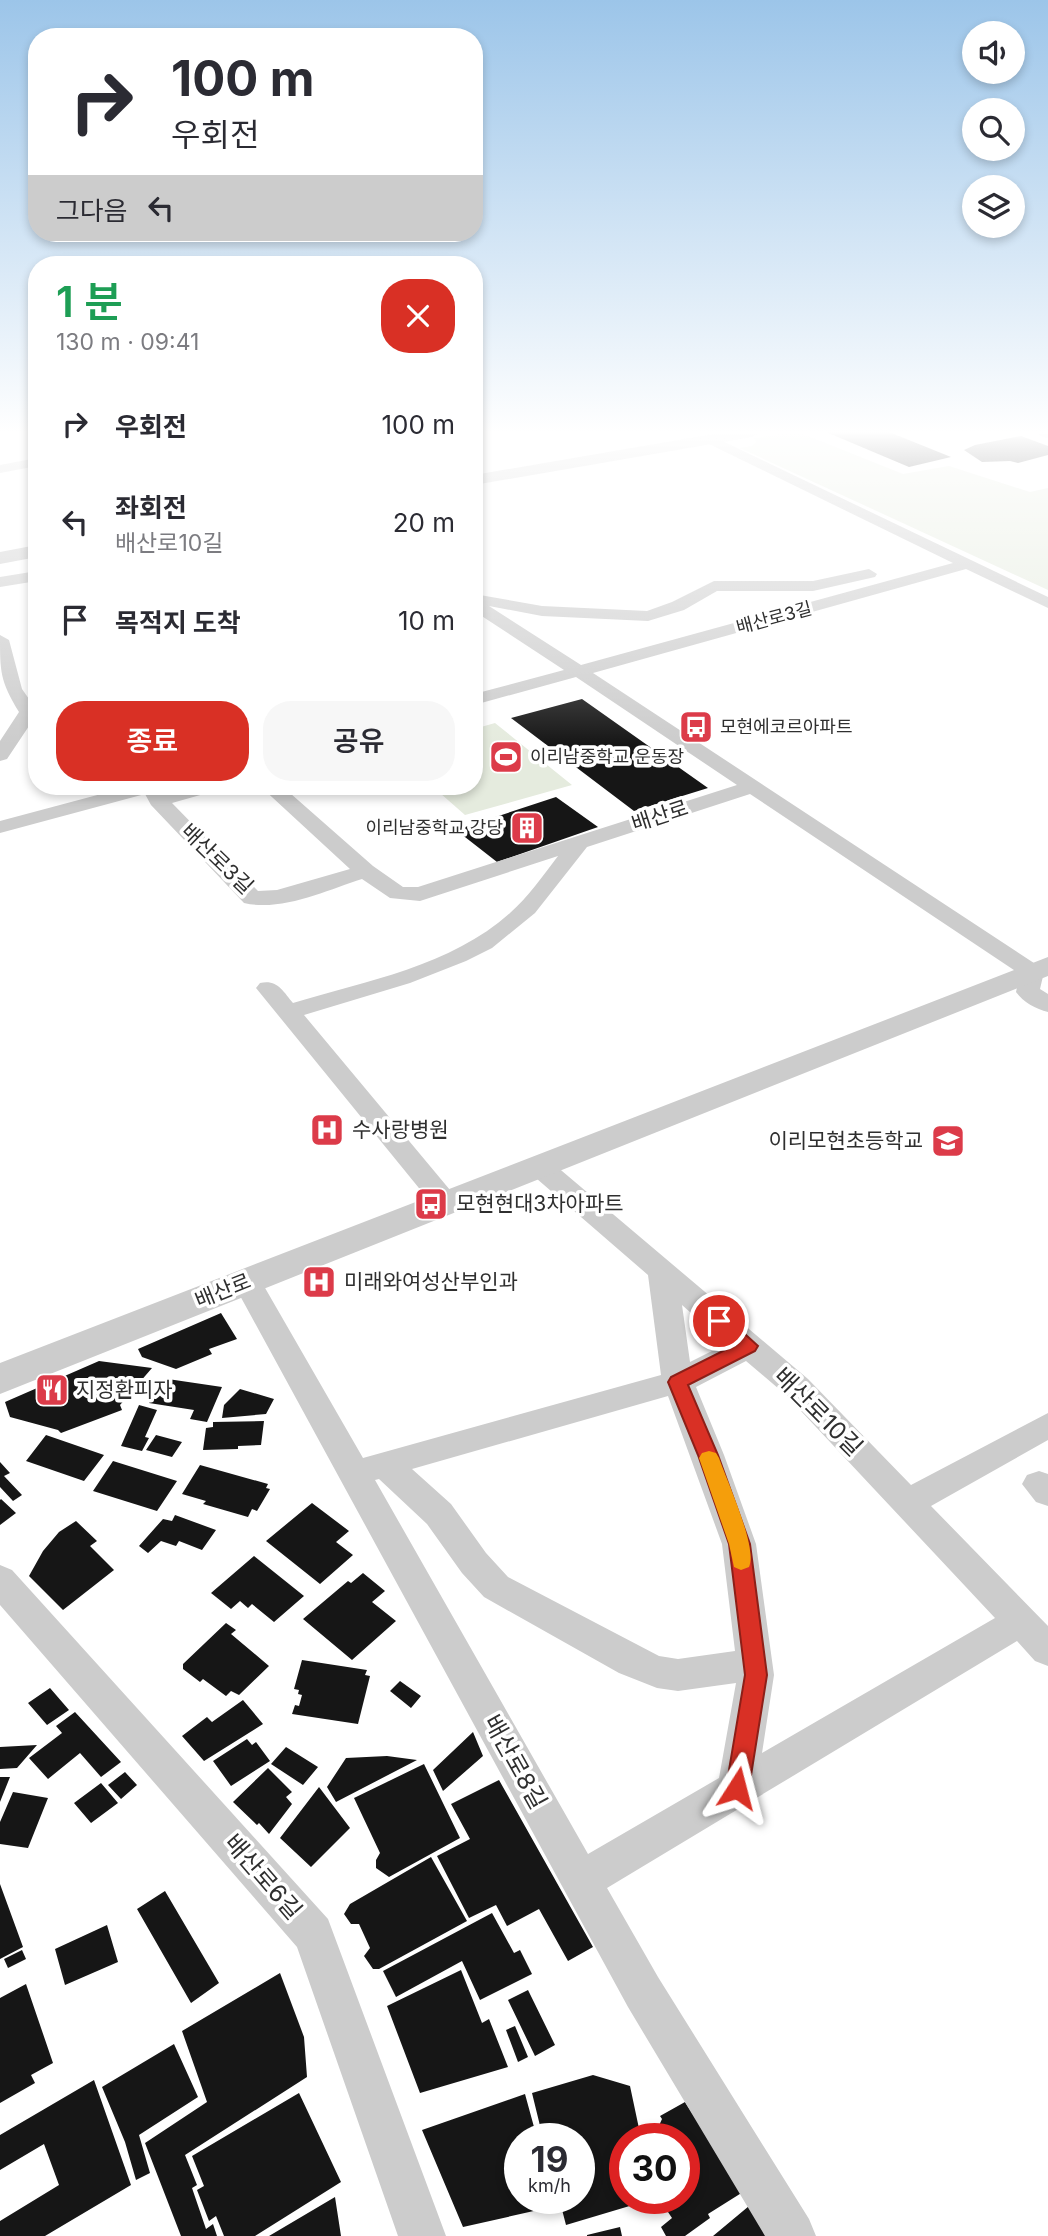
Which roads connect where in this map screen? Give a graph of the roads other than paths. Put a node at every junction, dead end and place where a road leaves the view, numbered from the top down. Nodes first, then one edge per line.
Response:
1 (911, 536) edge
2 (28, 553) edge
3 (950, 555) junction
4 (0, 558) edge
5 (968, 564) junction
6 (28, 577) edge
7 (0, 582) edge
8 (483, 603) edge
9 (1048, 603) edge
10 (483, 608) edge
11 (0, 640) edge
12 (580, 672) junction
13 (483, 698) edge
14 (28, 701) edge
15 (28, 713) edge
16 (0, 755) edge
17 (751, 787) junction
18 (137, 795) edge
19 (158, 795) edge
20 (280, 795) edge
21 (0, 827) edge
22 (579, 842) junction
23 (365, 871) junction
24 (1040, 969) edge
25 (268, 988) dead end
26 (1048, 1005) edge
27 (288, 1012) junction
28 (538, 1166) junction
29 (446, 1202) junction
30 (662, 1272) junction
31 (247, 1281) junction
32 (748, 1346) junction
33 (0, 1379) edge
34 (678, 1382) junction
35 (1048, 1425) edge
36 (370, 1469) junction
37 (907, 1503) junction
38 (0, 1580) edge
39 (1020, 1621) junction
40 (1048, 1650) edge
41 (754, 1664) junction
42 (737, 1788) junction
43 (581, 1881) junction
44 (422, 2236) edge
45 (792, 2236) edge

1 - 3 street
2 - 4 street
3 - 5 street
3 - 8 street
5 - 9 street
5 - 12 street, 배산로3길
6 - 7 street
10 - 12 street
11 - 14 street
12 - 13 street, 배산로3길
12 - 17 street
15 - 16 street
17 - 22 street, 배산로
17 - 24 street
18 - 21 street, 배산로3길
19 - 23 street, 배산로3길
20 - 23 street
22 - 23 street
22 - 27 street
24 - 26 street
24 - 28 street, 배산로
25 - 27 street
27 - 29 street
28 - 29 street, 배산로
28 - 30 street, 배산로10길
29 - 31 street, 배산로
30 - 32 street, 배산로10길
30 - 34 street
31 - 33 street, 배산로
31 - 36 street, 배산로8길
32 - 34 street
32 - 37 street, 배산로10길
34 - 36 street
34 - 41 street
35 - 37 street
36 - 41 street
36 - 43 street, 배산로8길
37 - 39 street, 배산로10길
38 - 44 street, 배산로6길
39 - 40 street, 배산로10길
39 - 42 street
41 - 42 street
42 - 43 street
43 - 45 street, 배산로8길

